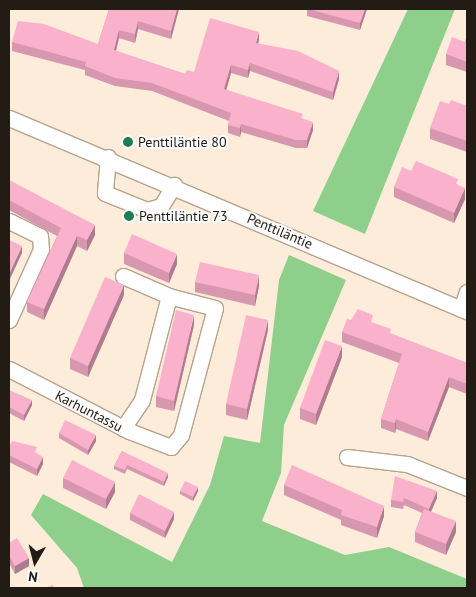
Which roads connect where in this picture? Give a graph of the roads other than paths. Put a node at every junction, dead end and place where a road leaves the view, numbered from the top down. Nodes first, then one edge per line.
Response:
1 (9, 118) edge
2 (108, 157) junction
3 (174, 185) junction
4 (9, 221) edge
5 (123, 276) dead end
6 (467, 292) edge
7 (169, 296) junction
8 (464, 310) edge
9 (9, 320) edge
10 (9, 369) edge
11 (123, 428) junction
12 (347, 457) dead end
13 (467, 488) edge

1 - 2 street, Penttiläntie
2 - 3 street, Penttiläntie
2 - 3 street
3 - 8 street, Penttiläntie
4 - 9 street
5 - 7 street
6 - 8 street
7 - 11 street
7 - 11 street, Karhuntassu
10 - 11 street, Karhuntassu
12 - 13 street

